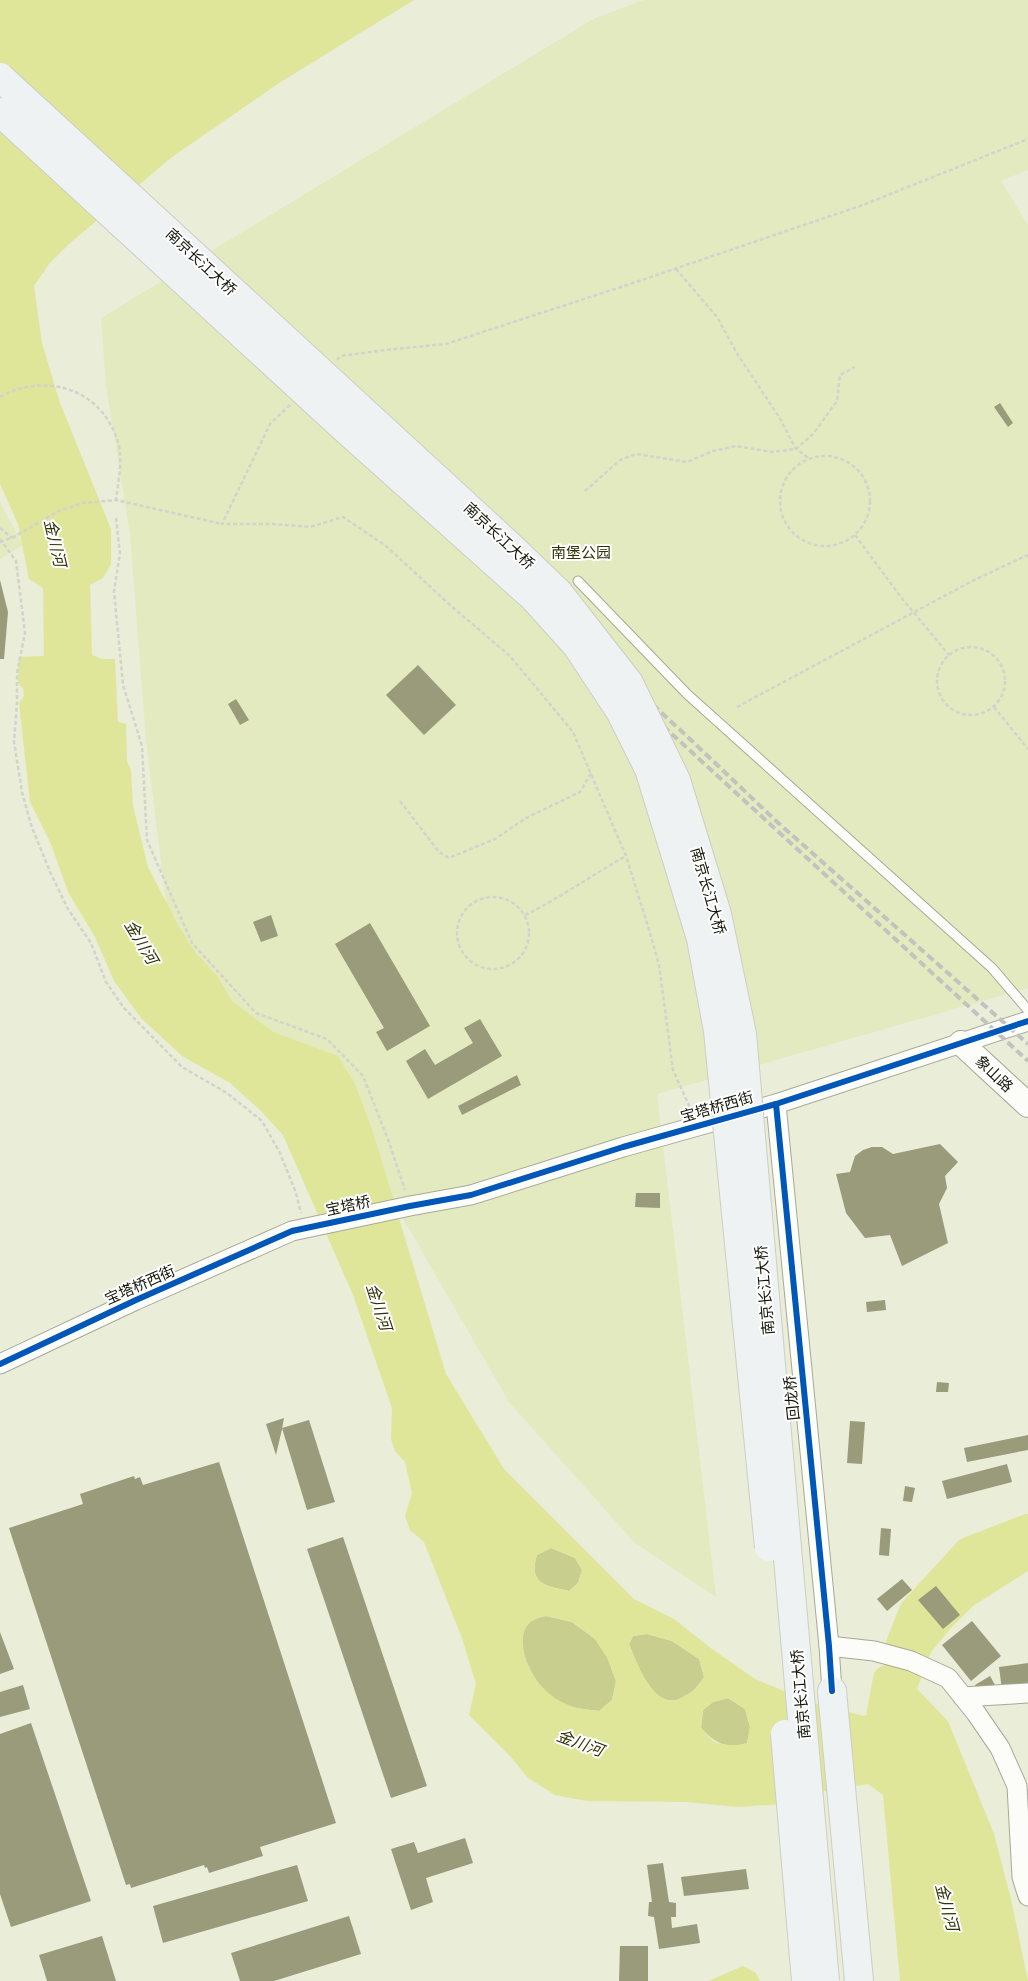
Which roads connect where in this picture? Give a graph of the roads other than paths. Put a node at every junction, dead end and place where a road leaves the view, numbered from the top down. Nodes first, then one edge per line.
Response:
1 (0, 77) edge
2 (0, 112) edge
3 (578, 581) dead end
4 (1028, 1010) edge
5 (1028, 1021) edge
6 (961, 1043) junction
7 (776, 1104) junction
8 (1028, 1105) edge
9 (410, 1206) joint
10 (297, 1224) joint
11 (0, 1364) edge
12 (829, 1646) junction
13 (832, 1691) joint
14 (1028, 1692) edge
15 (963, 1697) junction
16 (1028, 1896) edge
17 (806, 1981) edge
18 (825, 1981) edge
19 (859, 1981) edge

1 - 18 highway, 南京长江大桥, bridge
2 - 17 highway, 南京长江大桥, bridge
3 - 4 lane
5 - 6 street, 宝塔桥西街
6 - 7 street, 宝塔桥西街
6 - 8 street, 象山路
7 - 9 street, 宝塔桥西街
7 - 12 street, 回龙桥
9 - 10 street, 宝塔桥
10 - 11 street, 宝塔桥西街
12 - 13 street, 回龙桥
12 - 15 street
13 - 19 highway
14 - 15 street
15 - 16 street

